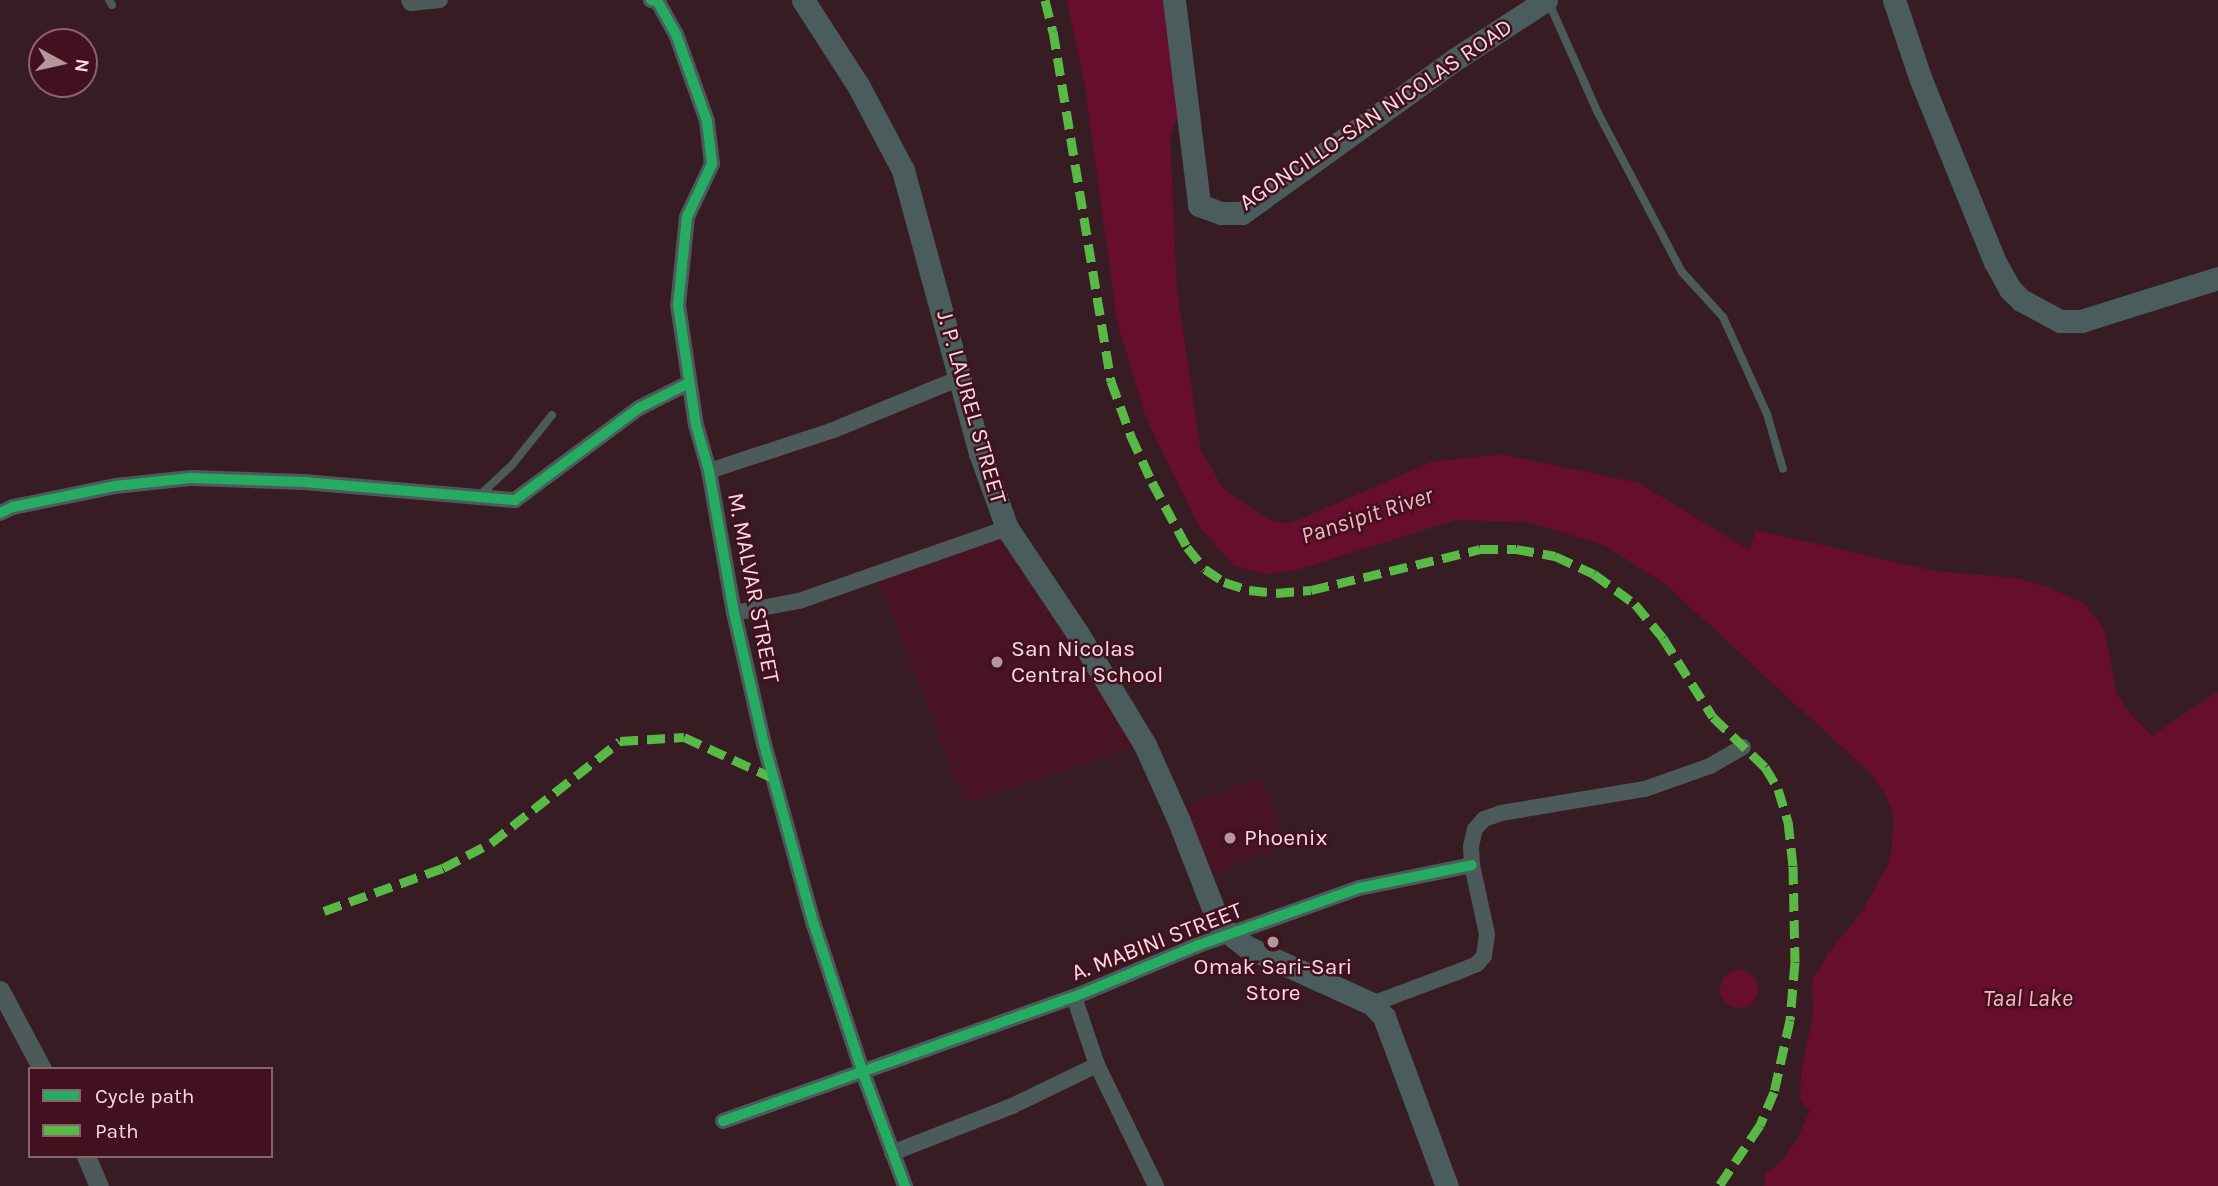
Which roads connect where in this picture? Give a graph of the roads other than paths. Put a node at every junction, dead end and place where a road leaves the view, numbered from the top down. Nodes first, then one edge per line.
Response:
1 (409, 0) edge
2 (440, 0) edge
3 (651, 0) edge
4 (803, 0) edge
5 (1174, 0) edge
6 (1547, 0) edge
7 (1894, 0) edge
8 (2218, 278) edge
9 (960, 378) junction
10 (690, 383) junction
11 (552, 415) dead end
12 (1783, 469) dead end
13 (709, 471) junction
14 (479, 497) junction
15 (0, 513) edge
16 (1007, 528) junction
17 (734, 613) junction
18 (1743, 747) dead end
19 (1472, 865) junction
20 (1230, 935) junction
21 (0, 990) edge
22 (1074, 997) junction
23 (1372, 1004) junction
24 (1097, 1065) junction
25 (41, 1067) edge
26 (863, 1073) junction
27 (723, 1121) dead end
28 (892, 1153) junction
29 (87, 1158) edge
30 (99, 1186) edge
31 (905, 1186) edge
32 (1156, 1186) edge
33 (1447, 1186) edge

1 - 2 street
3 - 10 street, M. MALVAR STREET
4 - 9 main road, J. P. LAUREL STREET
5 - 6 main road, AGONCILLO-SAN NICOLAS ROAD
6 - 12 lane
7 - 8 main road
9 - 13 street
9 - 16 main road, J. P. LAUREL STREET
10 - 13 street, M. MALVAR STREET
10 - 14 street
11 - 14 lane
13 - 17 street, M. MALVAR STREET
14 - 15 street
16 - 17 street
16 - 20 main road, J. P. LAUREL STREET
17 - 26 street, M. MALVAR STREET
18 - 19 street
19 - 20 street, A. MABINI STREET
19 - 23 street
20 - 22 street, A. MABINI STREET
20 - 23 main road, J. P. LAUREL STREET
21 - 25 street
22 - 24 street
22 - 26 street, A. MABINI STREET
23 - 33 main road
24 - 28 street
24 - 32 street
26 - 27 street, A. MABINI STREET
26 - 28 street, M. MALVAR STREET
28 - 31 street, M. MALVAR STREET
29 - 30 street

